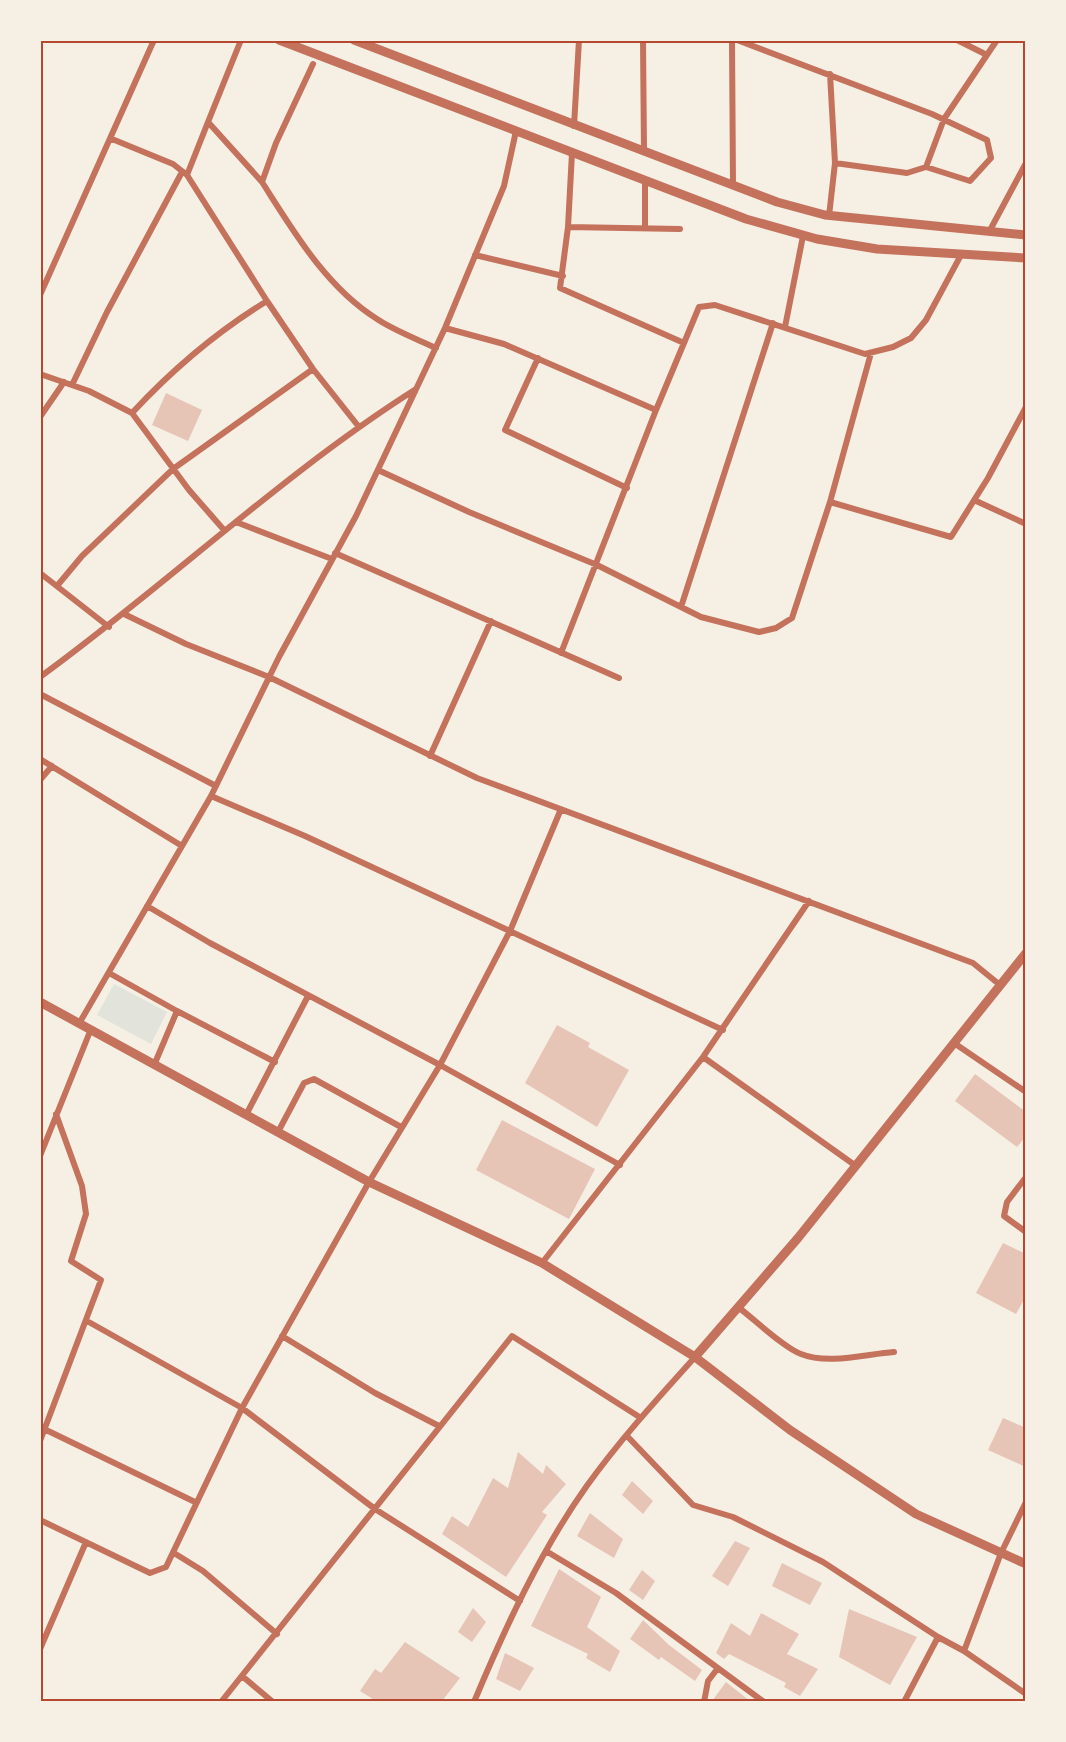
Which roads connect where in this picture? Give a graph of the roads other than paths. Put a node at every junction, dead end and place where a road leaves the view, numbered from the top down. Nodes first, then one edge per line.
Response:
1 (154, 40) edge
2 (241, 40) edge
3 (279, 40) edge
4 (354, 40) edge
5 (579, 40) edge
6 (643, 40) edge
7 (732, 40) edge
8 (737, 40) edge
9 (957, 40) edge
10 (997, 40) edge
11 (987, 55) junction
12 (313, 64) dead end
13 (830, 74) junction
14 (944, 119) junction
15 (208, 122) junction
16 (574, 126) junction
17 (516, 131) junction
18 (112, 139) junction
19 (644, 152) junction
20 (572, 153) junction
21 (835, 163) junction
22 (1026, 163) edge
23 (926, 167) junction
24 (185, 173) junction
25 (645, 181) junction
26 (262, 182) junction
27 (733, 186) junction
28 (829, 216) junction
29 (568, 227) junction
30 (645, 228) junction
31 (680, 229) dead end
32 (989, 232) junction
33 (1026, 235) edge
34 (804, 236) junction
35 (475, 255) junction
36 (961, 255) junction
37 (1026, 258) edge
38 (563, 276) junction
39 (40, 295) edge
40 (267, 301) junction
41 (773, 323) junction
42 (785, 327) junction
43 (445, 328) junction
44 (684, 343) junction
45 (436, 348) junction
46 (871, 353) junction
47 (537, 358) junction
48 (313, 369) junction
49 (40, 374) edge
50 (64, 382) junction
51 (72, 385) junction
52 (416, 389) junction
53 (1026, 407) edge
54 (656, 410) junction
55 (132, 413) junction
56 (40, 417) edge
57 (359, 427) junction
58 (173, 469) junction
59 (378, 470) junction
60 (627, 488) junction
61 (974, 500) junction
62 (830, 502) junction
63 (236, 522) junction
64 (1026, 525) edge
65 (224, 530) junction
66 (334, 556) junction
67 (597, 565) junction
68 (40, 573) edge
69 (57, 586) junction
70 (681, 607) junction
71 (124, 614) junction
72 (491, 621) junction
73 (109, 627) junction
74 (561, 653) junction
75 (40, 677) edge
76 (269, 677) junction
77 (619, 678) dead end
78 (40, 694) edge
79 (430, 756) junction
80 (40, 759) edge
81 (52, 766) junction
82 (40, 780) edge
83 (216, 786) junction
84 (211, 796) junction
85 (561, 809) junction
86 (182, 846) junction
87 (809, 901) junction
88 (147, 906) junction
89 (510, 932) junction
90 (1026, 953) edge
91 (109, 973) junction
92 (1000, 985) junction
93 (308, 996) junction
94 (40, 1002) edge
95 (177, 1011) junction
96 (80, 1022) junction
97 (91, 1028) junction
98 (723, 1030) junction
99 (954, 1043) junction
100 (703, 1057) junction
101 (275, 1062) junction
102 (155, 1063) junction
103 (440, 1065) junction
104 (1026, 1092) edge
105 (56, 1114) junction
106 (246, 1115) junction
107 (401, 1128) junction
108 (279, 1132) junction
109 (40, 1156) edge
110 (620, 1165) junction
111 (856, 1166) junction
112 (1026, 1177) edge
113 (369, 1182) junction
114 (1026, 1232) edge
115 (543, 1263) junction
116 (738, 1307) junction
117 (87, 1322) junction
118 (282, 1336) junction
119 (894, 1352) dead end
120 (695, 1357) junction
121 (242, 1408) junction
122 (641, 1418) junction
123 (439, 1426) junction
124 (43, 1429) edge
125 (628, 1437) junction
126 (40, 1441) edge
127 (195, 1502) junction
128 (1026, 1502) edge
129 (375, 1509) junction
130 (40, 1520) edge
131 (86, 1542) junction
132 (546, 1551) junction
133 (174, 1553) junction
134 (1001, 1553) junction
135 (1026, 1564) edge
136 (520, 1600) junction
137 (277, 1634) junction
138 (938, 1637) junction
139 (40, 1649) edge
140 (964, 1651) junction
141 (718, 1668) junction
142 (242, 1676) junction
143 (1026, 1694) edge
144 (221, 1701) edge
145 (273, 1701) edge
146 (474, 1701) edge
147 (704, 1701) edge
148 (764, 1701) edge
149 (904, 1701) edge

1 - 18 street
2 - 15 street
3 - 17 street
4 - 16 street
5 - 16 street
6 - 19 street
7 - 27 street
8 - 13 street
9 - 11 street
10 - 11 street
11 - 14 street
12 - 26 street
13 - 14 street
13 - 21 street
14 - 23 street
14 - 23 street
15 - 24 street
15 - 26 street
16 - 19 street
17 - 20 street
17 - 35 street
18 - 24 street
18 - 39 street
19 - 27 street
20 - 25 street
20 - 29 street
21 - 23 street
21 - 28 street
22 - 32 street
24 - 40 street
24 - 51 street
25 - 30 street
25 - 34 street
26 - 45 street
27 - 28 street
28 - 32 street
29 - 30 street
29 - 38 street
30 - 31 street
32 - 33 street
34 - 36 street
34 - 42 street
35 - 38 street
35 - 43 street
36 - 37 street
36 - 46 street
38 - 44 street
40 - 48 street
40 - 55 street
41 - 42 street
41 - 44 street
41 - 70 street
42 - 46 street
43 - 45 street
43 - 47 street
44 - 54 street
45 - 52 street
46 - 62 street
47 - 54 street
47 - 60 street
48 - 57 street
48 - 58 street
49 - 50 street
50 - 51 street
50 - 56 street
51 - 55 street
52 - 57 street
52 - 59 street
53 - 61 street
54 - 60 street
55 - 58 street
57 - 63 street
58 - 65 street
58 - 69 street
59 - 66 street
59 - 67 street
60 - 67 street
61 - 62 street
61 - 64 street
62 - 70 street
63 - 65 street
63 - 66 street
65 - 71 street
66 - 72 street
66 - 76 street
67 - 70 street
67 - 74 street
68 - 69 street
69 - 73 street
71 - 73 street
71 - 76 street
72 - 74 street
72 - 79 street
73 - 75 street
74 - 77 street
76 - 79 street
76 - 83 street
78 - 83 street
79 - 85 street
80 - 81 street
81 - 82 street
81 - 86 street
83 - 84 street
84 - 86 street
84 - 89 street
85 - 87 street
85 - 89 street
86 - 88 street
87 - 92 street
87 - 98 street
88 - 91 street
88 - 93 street
89 - 98 street
89 - 103 street
90 - 92 street
91 - 95 street
91 - 96 street
92 - 99 street
93 - 101 street
93 - 103 street
94 - 96 street
95 - 101 street
95 - 102 street
96 - 97 street
97 - 102 street
97 - 105 street
98 - 100 street
99 - 104 street
99 - 111 street
100 - 110 street
100 - 111 street
101 - 106 street
102 - 106 street
103 - 107 street
103 - 110 street
105 - 109 street
105 - 117 street
106 - 108 street
107 - 108 street
107 - 113 street
108 - 113 street
110 - 115 street
111 - 116 street
112 - 114 street
113 - 115 street
113 - 118 street
115 - 120 street
116 - 119 street
116 - 120 street
117 - 121 street
117 - 124 street
118 - 121 street
118 - 123 street
120 - 122 street
120 - 134 street
121 - 127 street
121 - 129 street
122 - 123 street
122 - 125 street
123 - 129 street
124 - 126 street
124 - 127 street
125 - 132 street
125 - 138 street
127 - 133 street
128 - 134 street
129 - 136 street
129 - 137 street
130 - 131 street
131 - 133 street
131 - 139 street
132 - 136 street
132 - 141 street
133 - 137 street
134 - 135 street
134 - 140 street
136 - 146 street
137 - 142 street
138 - 140 street
138 - 149 street
140 - 143 street
141 - 147 street
141 - 148 street
142 - 144 street
142 - 145 street

